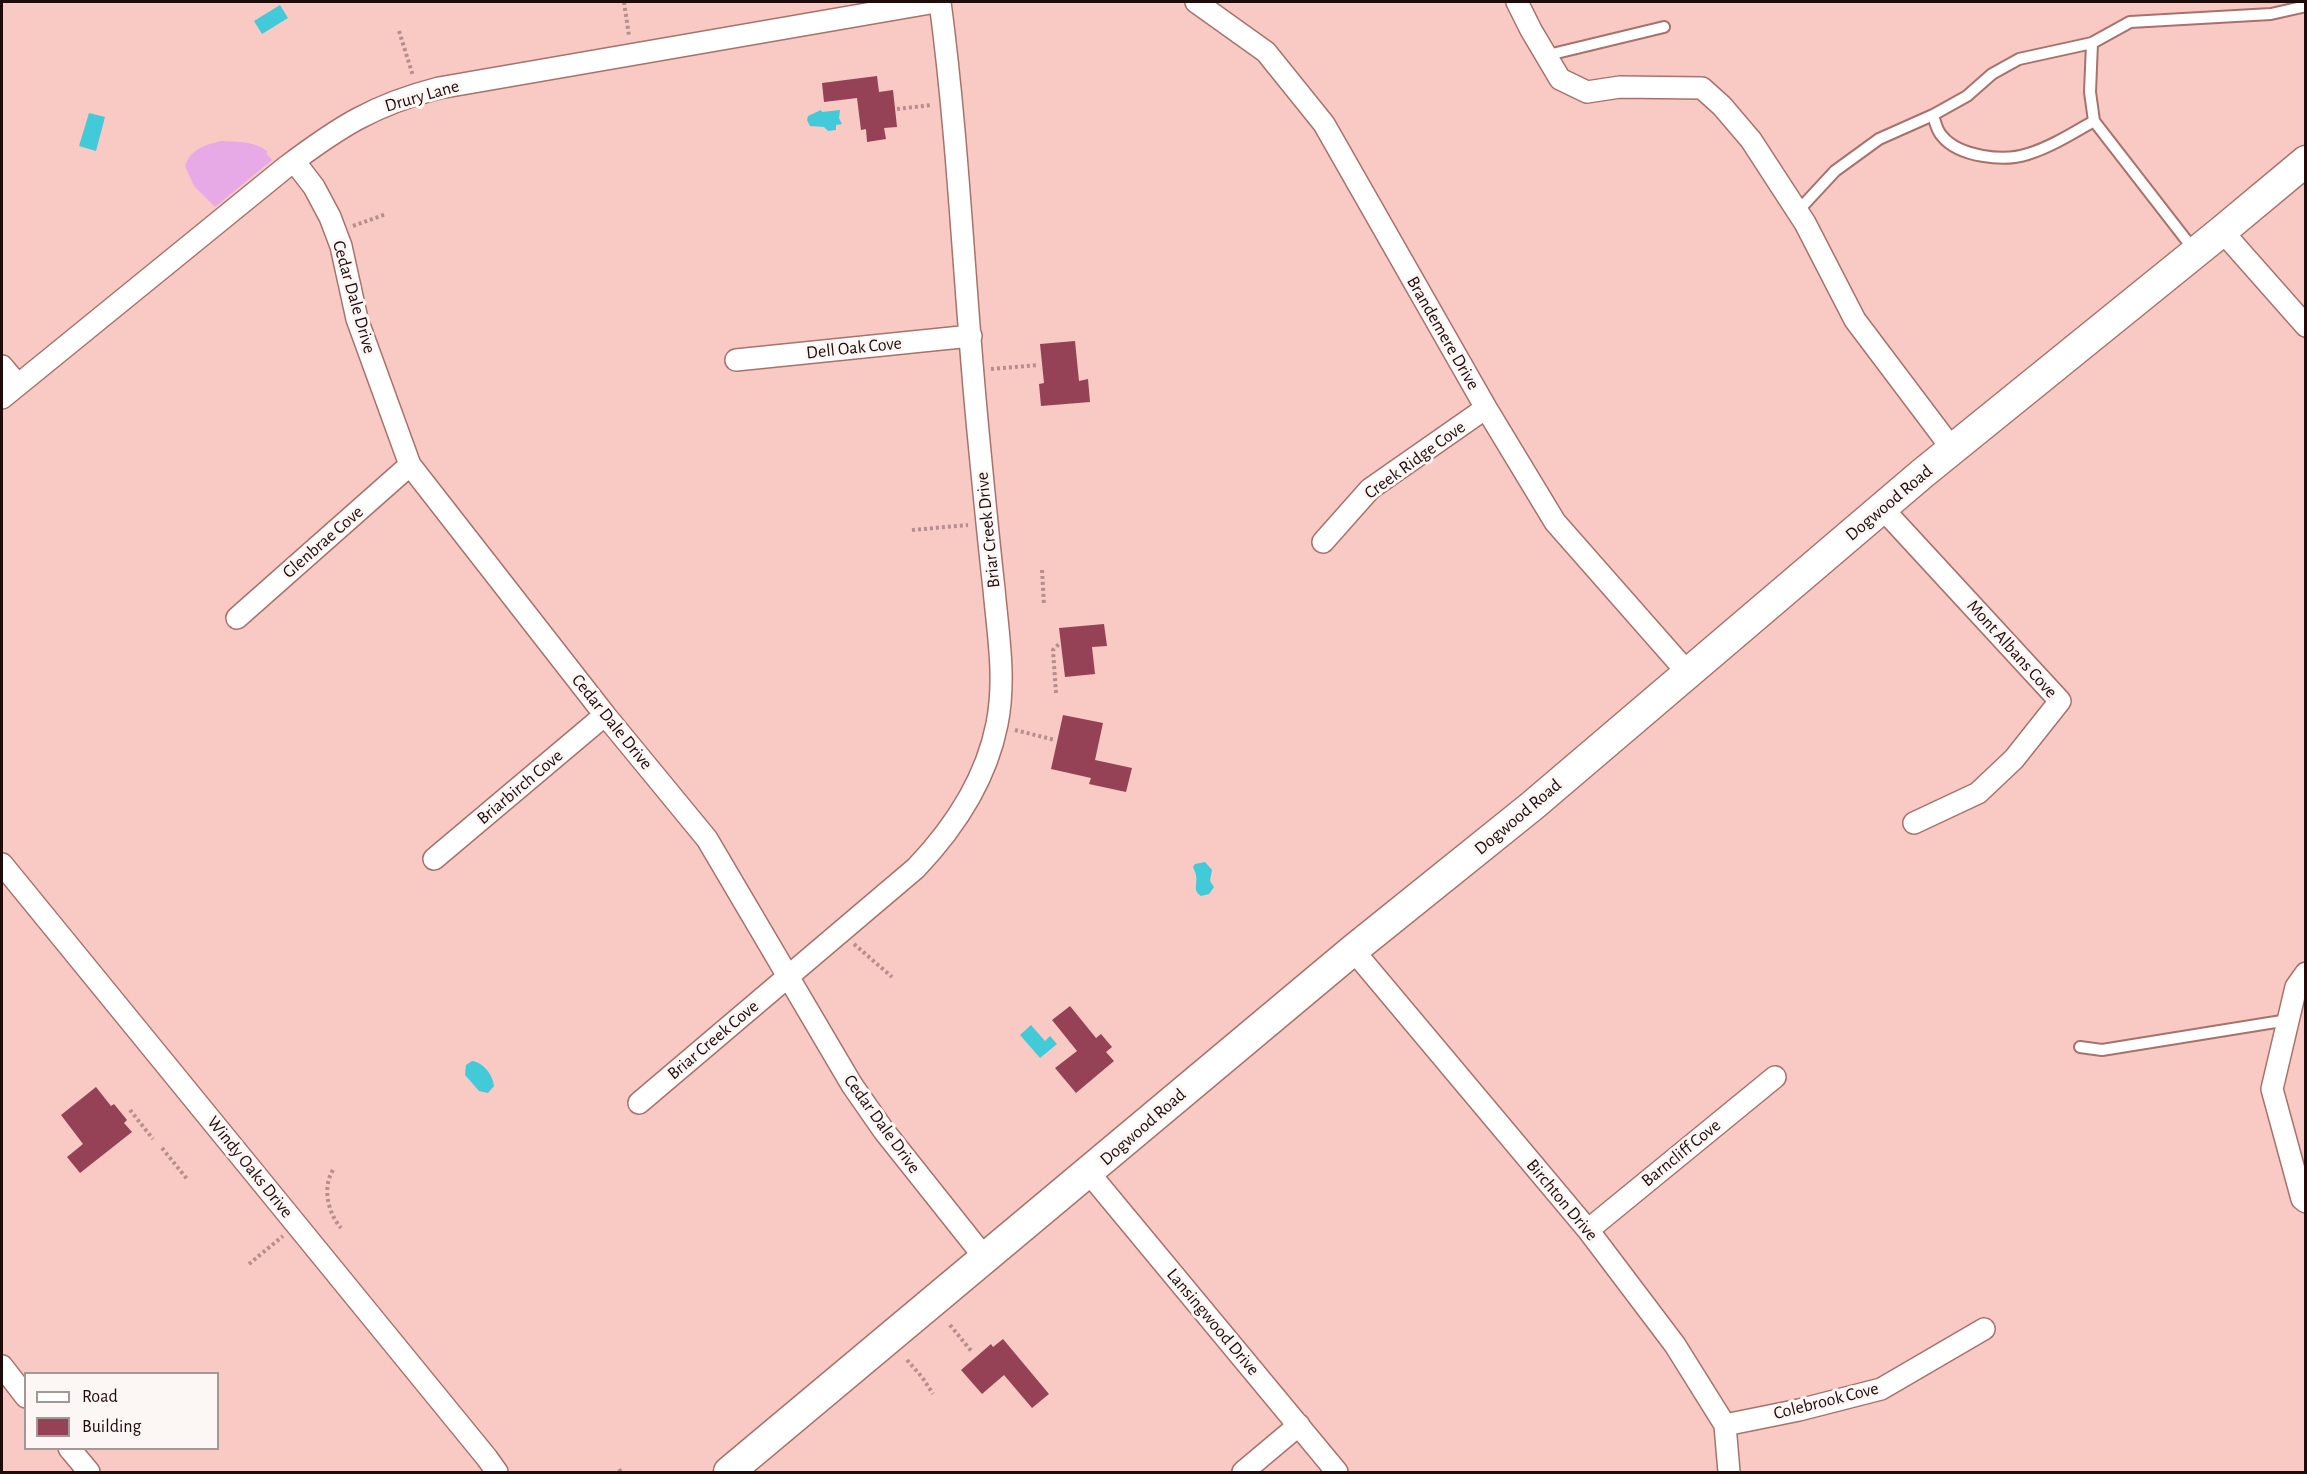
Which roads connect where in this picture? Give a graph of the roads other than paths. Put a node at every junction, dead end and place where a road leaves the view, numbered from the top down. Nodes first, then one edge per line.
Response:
1 (936, 2) edge
2 (940, 2) edge
3 (1196, 2) edge
4 (1517, 2) edge
5 (2306, 6) edge
6 (1664, 27) dead end
7 (2092, 43) junction
8 (1548, 56) junction
9 (1933, 115) junction
10 (2094, 121) junction
11 (2306, 160) edge
12 (294, 161) junction
13 (1797, 212) junction
14 (2222, 231) junction
15 (2196, 253) junction
16 (2306, 326) edge
17 (971, 336) junction
18 (736, 360) dead end
19 (2, 366) edge
20 (10, 392) edge
21 (1486, 408) junction
22 (1953, 450) junction
23 (410, 465) junction
24 (1882, 508) junction
25 (1323, 542) dead end
26 (237, 618) dead end
27 (1687, 672) junction
28 (605, 715) junction
29 (1914, 823) dead end
30 (434, 859) dead end
31 (2, 864) edge
32 (1353, 950) junction
33 (2306, 973) edge
34 (787, 977) junction
35 (2288, 1020) junction
36 (2080, 1047) dead end
37 (1775, 1077) dead end
38 (639, 1103) dead end
39 (1089, 1173) junction
40 (2306, 1202) edge
41 (1588, 1230) junction
42 (985, 1258) junction
43 (1984, 1329) dead end
44 (2, 1366) edge
45 (24, 1394) edge
46 (1299, 1425) junction
47 (1725, 1425) junction
48 (70, 1450) edge
49 (88, 1473) edge
50 (497, 1473) edge
51 (729, 1473) edge
52 (1244, 1473) edge
53 (1337, 1473) edge
54 (1729, 1473) edge

1 - 12 street, Drury Lane
2 - 17 street, Briar Creek Drive
3 - 21 street, Brandemere Drive
4 - 8 street
5 - 7 lane
6 - 8 lane
7 - 9 lane
7 - 10 lane
8 - 13 street
9 - 10 lane
9 - 13 lane
10 - 15 lane
11 - 14 street, Dogwood Road
12 - 20 street, Drury Lane
12 - 23 street, Cedar Dale Drive
13 - 22 street
14 - 15 street, Dogwood Road
14 - 16 street
15 - 22 street, Dogwood Road
17 - 18 street, Dell Oak Cove
17 - 34 street, Briar Creek Drive
19 - 20 street
21 - 25 street, Creek Ridge Cove
21 - 27 street, Brandemere Drive
22 - 24 street, Dogwood Road
23 - 26 street, Glenbrae Cove
23 - 28 street, Cedar Dale Drive
24 - 27 street, Dogwood Road
24 - 29 street, Mont Albans Cove
27 - 32 street, Dogwood Road
28 - 30 street, Briarbirch Cove
28 - 34 street, Cedar Dale Drive
31 - 50 street, Windy Oaks Drive
32 - 39 street, Dogwood Road
32 - 41 street, Birchton Drive
33 - 35 street
34 - 38 street, Briar Creek Cove
34 - 42 street, Cedar Dale Drive
35 - 36 lane
35 - 40 street
37 - 41 street, Barncliff Cove
39 - 42 street, Dogwood Road
39 - 46 street, Lansingwood Drive
41 - 47 street, Birchton Drive
42 - 51 street, Dogwood Road
43 - 47 street, Colebrook Cove
44 - 45 street
46 - 52 street
46 - 53 street, Lansingwood Drive
47 - 54 street, Birchton Drive
48 - 49 street

